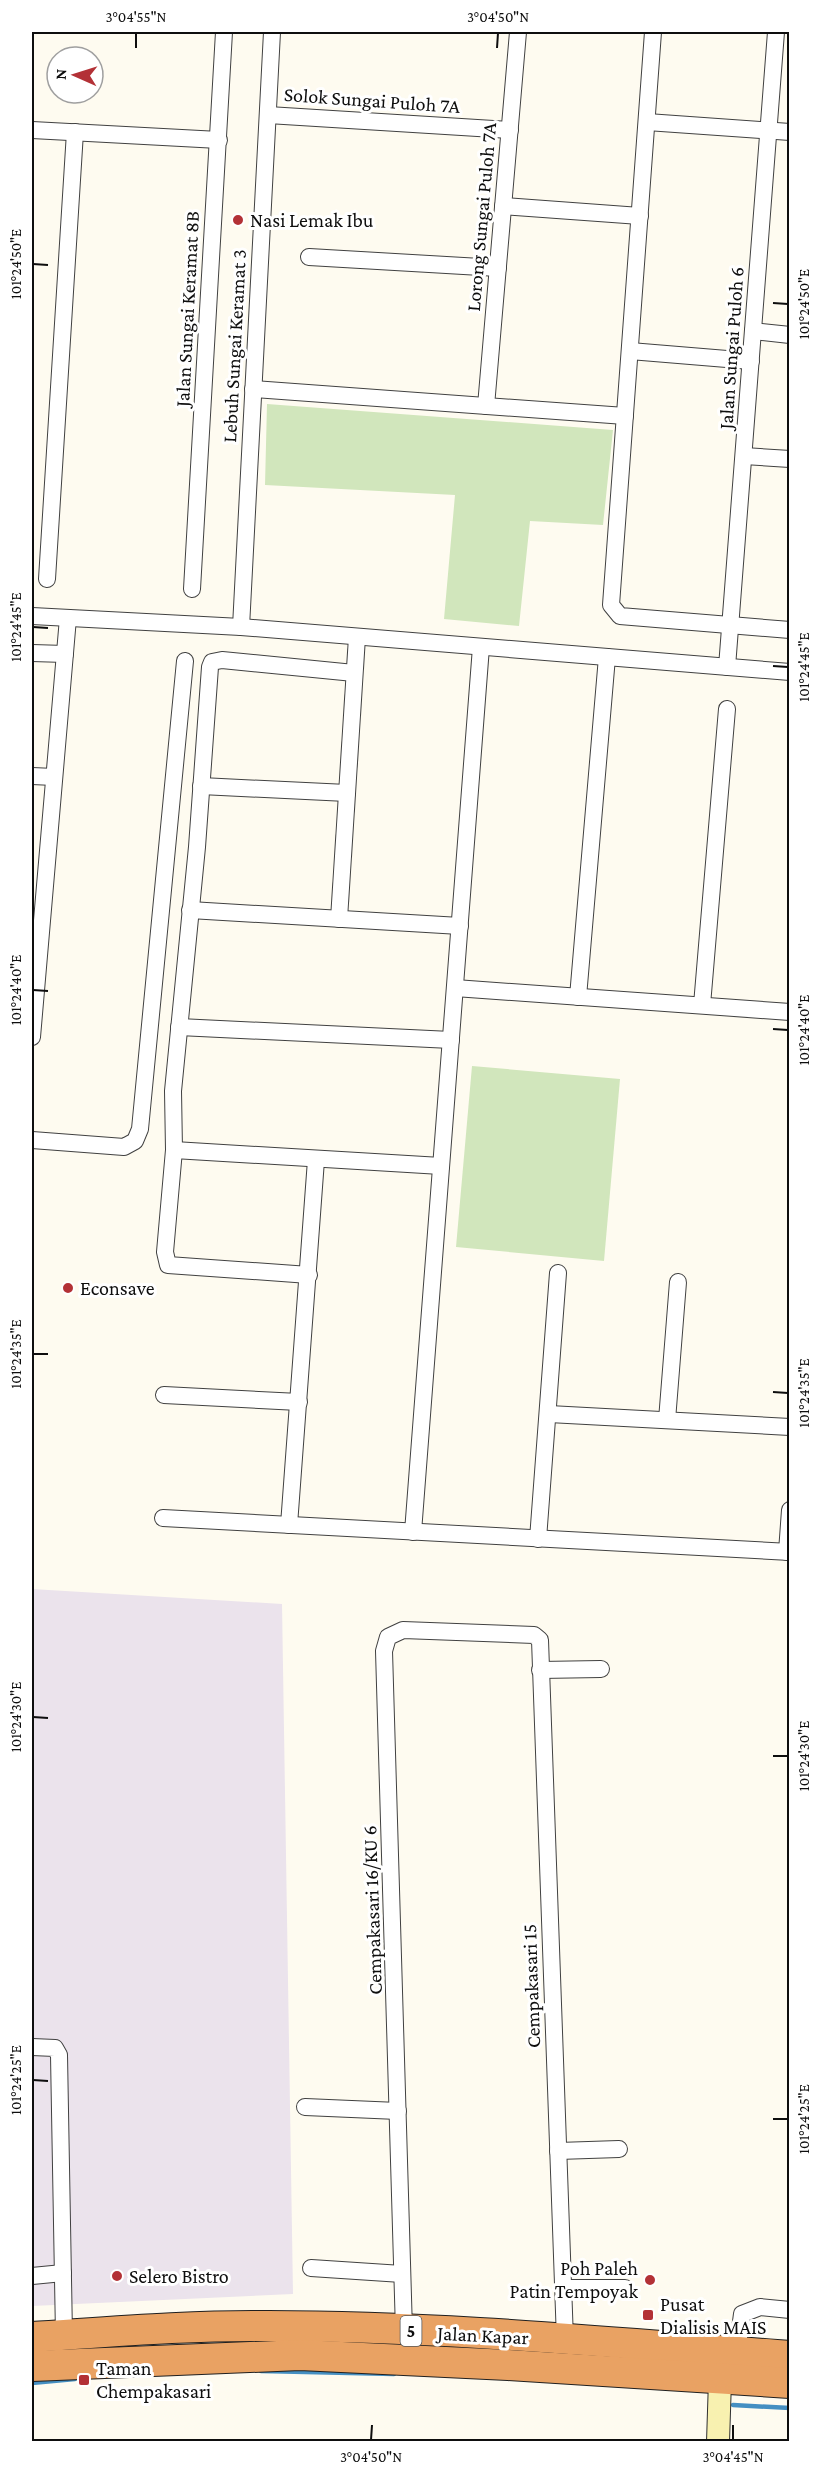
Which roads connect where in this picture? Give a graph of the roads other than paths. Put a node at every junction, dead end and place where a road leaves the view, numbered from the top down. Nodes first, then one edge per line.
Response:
1 (224, 32) edge
2 (272, 32) edge
3 (518, 32) edge
4 (653, 32) edge
5 (776, 32) edge
6 (268, 115) junction
7 (647, 122) junction
8 (32, 130) edge
9 (510, 130) junction
10 (769, 130) junction
11 (75, 132) junction
12 (789, 132) edge
13 (219, 140) junction
14 (504, 206) junction
15 (640, 216) junction
16 (309, 257) dead end
17 (498, 268) junction
18 (753, 331) junction
19 (789, 335) edge
20 (630, 351) junction
21 (751, 361) junction
22 (253, 389) junction
23 (486, 406) junction
24 (625, 416) junction
25 (744, 456) junction
26 (789, 459) edge
27 (47, 579) dead end
28 (192, 589) dead end
29 (32, 616) edge
30 (68, 618) junction
31 (730, 626) junction
32 (241, 627) junction
33 (789, 630) edge
34 (357, 637) junction
35 (481, 647) junction
36 (32, 653) edge
37 (65, 654) junction
38 (607, 657) junction
39 (185, 661) dead end
40 (727, 667) junction
41 (789, 672) edge
42 (354, 673) junction
43 (727, 709) dead end
44 (32, 776) edge
45 (54, 777) junction
46 (201, 786) junction
47 (347, 793) junction
48 (37, 902) edge
49 (190, 910) junction
50 (339, 919) junction
51 (460, 926) junction
52 (455, 988) junction
53 (578, 997) junction
54 (702, 1005) junction
55 (789, 1012) edge
56 (32, 1026) edge
57 (179, 1027) junction
58 (451, 1040) junction
59 (32, 1140) edge
60 (174, 1150) junction
61 (316, 1160) junction
62 (441, 1166) junction
63 (558, 1273) dead end
64 (309, 1275) junction
65 (678, 1282) dead end
66 (164, 1395) dead end
67 (298, 1402) junction
68 (549, 1414) junction
69 (667, 1420) junction
70 (789, 1427) edge
71 (789, 1510) edge
72 (163, 1518) dead end
73 (290, 1525) junction
74 (413, 1532) junction
75 (538, 1539) junction
76 (788, 1552) edge
77 (534, 1635) joint
78 (601, 1669) dead end
79 (540, 1670) junction
80 (32, 2047) edge
81 (305, 2107) dead end
82 (398, 2111) junction
83 (619, 2149) dead end
84 (558, 2151) junction
85 (311, 2268) dead end
86 (63, 2273) junction
87 (402, 2274) junction
88 (32, 2276) edge
89 (563, 2288) junction
90 (625, 2288) dead end
91 (789, 2310) edge
92 (404, 2331) junction
93 (64, 2335) junction
94 (32, 2337) edge
95 (565, 2340) junction
96 (737, 2352) junction
97 (789, 2356) edge
98 (32, 2366) edge
99 (720, 2380) junction
100 (789, 2383) edge
101 (718, 2442) edge

1 - 13 street, Jalan Sungai Keramat 8B
2 - 6 street, Lebuh Sungai Keramat 3
3 - 9 street, Lorong Sungai Puloh 7A
4 - 7 street
5 - 10 street, Jalan Sungai Puloh 6
6 - 9 street, Solok Sungai Puloh 7A
6 - 22 street, Lebuh Sungai Keramat 3
7 - 10 street
7 - 15 street
8 - 11 street
9 - 14 street, Lorong Sungai Puloh 7A
10 - 12 street
10 - 18 street, Jalan Sungai Puloh 6
11 - 13 street
11 - 27 street
13 - 28 street, Jalan Sungai Keramat 8B
14 - 15 street
14 - 17 street, Lorong Sungai Puloh 7A
15 - 20 street
16 - 17 street
17 - 23 street, Lorong Sungai Puloh 7A
18 - 19 street
18 - 21 street, Jalan Sungai Puloh 6
20 - 21 street
20 - 24 street
21 - 25 street, Jalan Sungai Puloh 6
22 - 23 street
22 - 32 street, Lebuh Sungai Keramat 3
23 - 24 street
24 - 31 street
25 - 26 street
25 - 31 street, Jalan Sungai Puloh 6
29 - 30 street
30 - 32 street
30 - 37 street
31 - 33 street
31 - 40 street, Jalan Sungai Puloh 6
32 - 34 street
34 - 35 street
34 - 42 street
35 - 38 street
35 - 51 street
36 - 37 street
37 - 45 street
38 - 40 street
38 - 53 street
39 - 59 street
40 - 41 street
42 - 46 street
42 - 47 street
43 - 54 street
44 - 45 street
45 - 48 street
46 - 47 street
46 - 49 street
47 - 50 street
48 - 56 street
49 - 50 street
49 - 57 street
50 - 51 street
51 - 52 street
52 - 53 street
52 - 58 street
53 - 54 street
54 - 55 street
57 - 58 street
57 - 60 street
58 - 62 street
60 - 61 street
60 - 64 street
61 - 62 street
61 - 64 street
62 - 74 street
63 - 68 street
64 - 67 street
65 - 69 street
66 - 67 street
67 - 73 street
68 - 69 street
68 - 75 street
69 - 70 street
71 - 76 street
72 - 73 street
73 - 74 street
74 - 75 street
75 - 76 street
77 - 79 street, Cempakasari 15
77 - 82 street, Cempakasari 16/KU 6
78 - 79 street
79 - 84 street, Cempakasari 15
80 - 86 street
81 - 82 street
82 - 87 street, Cempakasari 16/KU 6
83 - 84 street
84 - 89 street, Cempakasari 15
85 - 87 street
86 - 88 street
86 - 93 street
87 - 92 street, Cempakasari 16/KU 6
89 - 90 street
89 - 95 street, Cempakasari 15
91 - 96 street
92 - 93 highway, Jalan Kapar / 5
92 - 95 highway, Jalan Kapar / 5
93 - 94 highway, Jalan Kapar / 5
95 - 96 highway, Jalan Kapar / 5
96 - 97 highway, Jalan Kapar / 5
98 - 99 highway, Jalan Kapar / 5
99 - 100 highway, Jalan Kapar / 5
99 - 101 street

